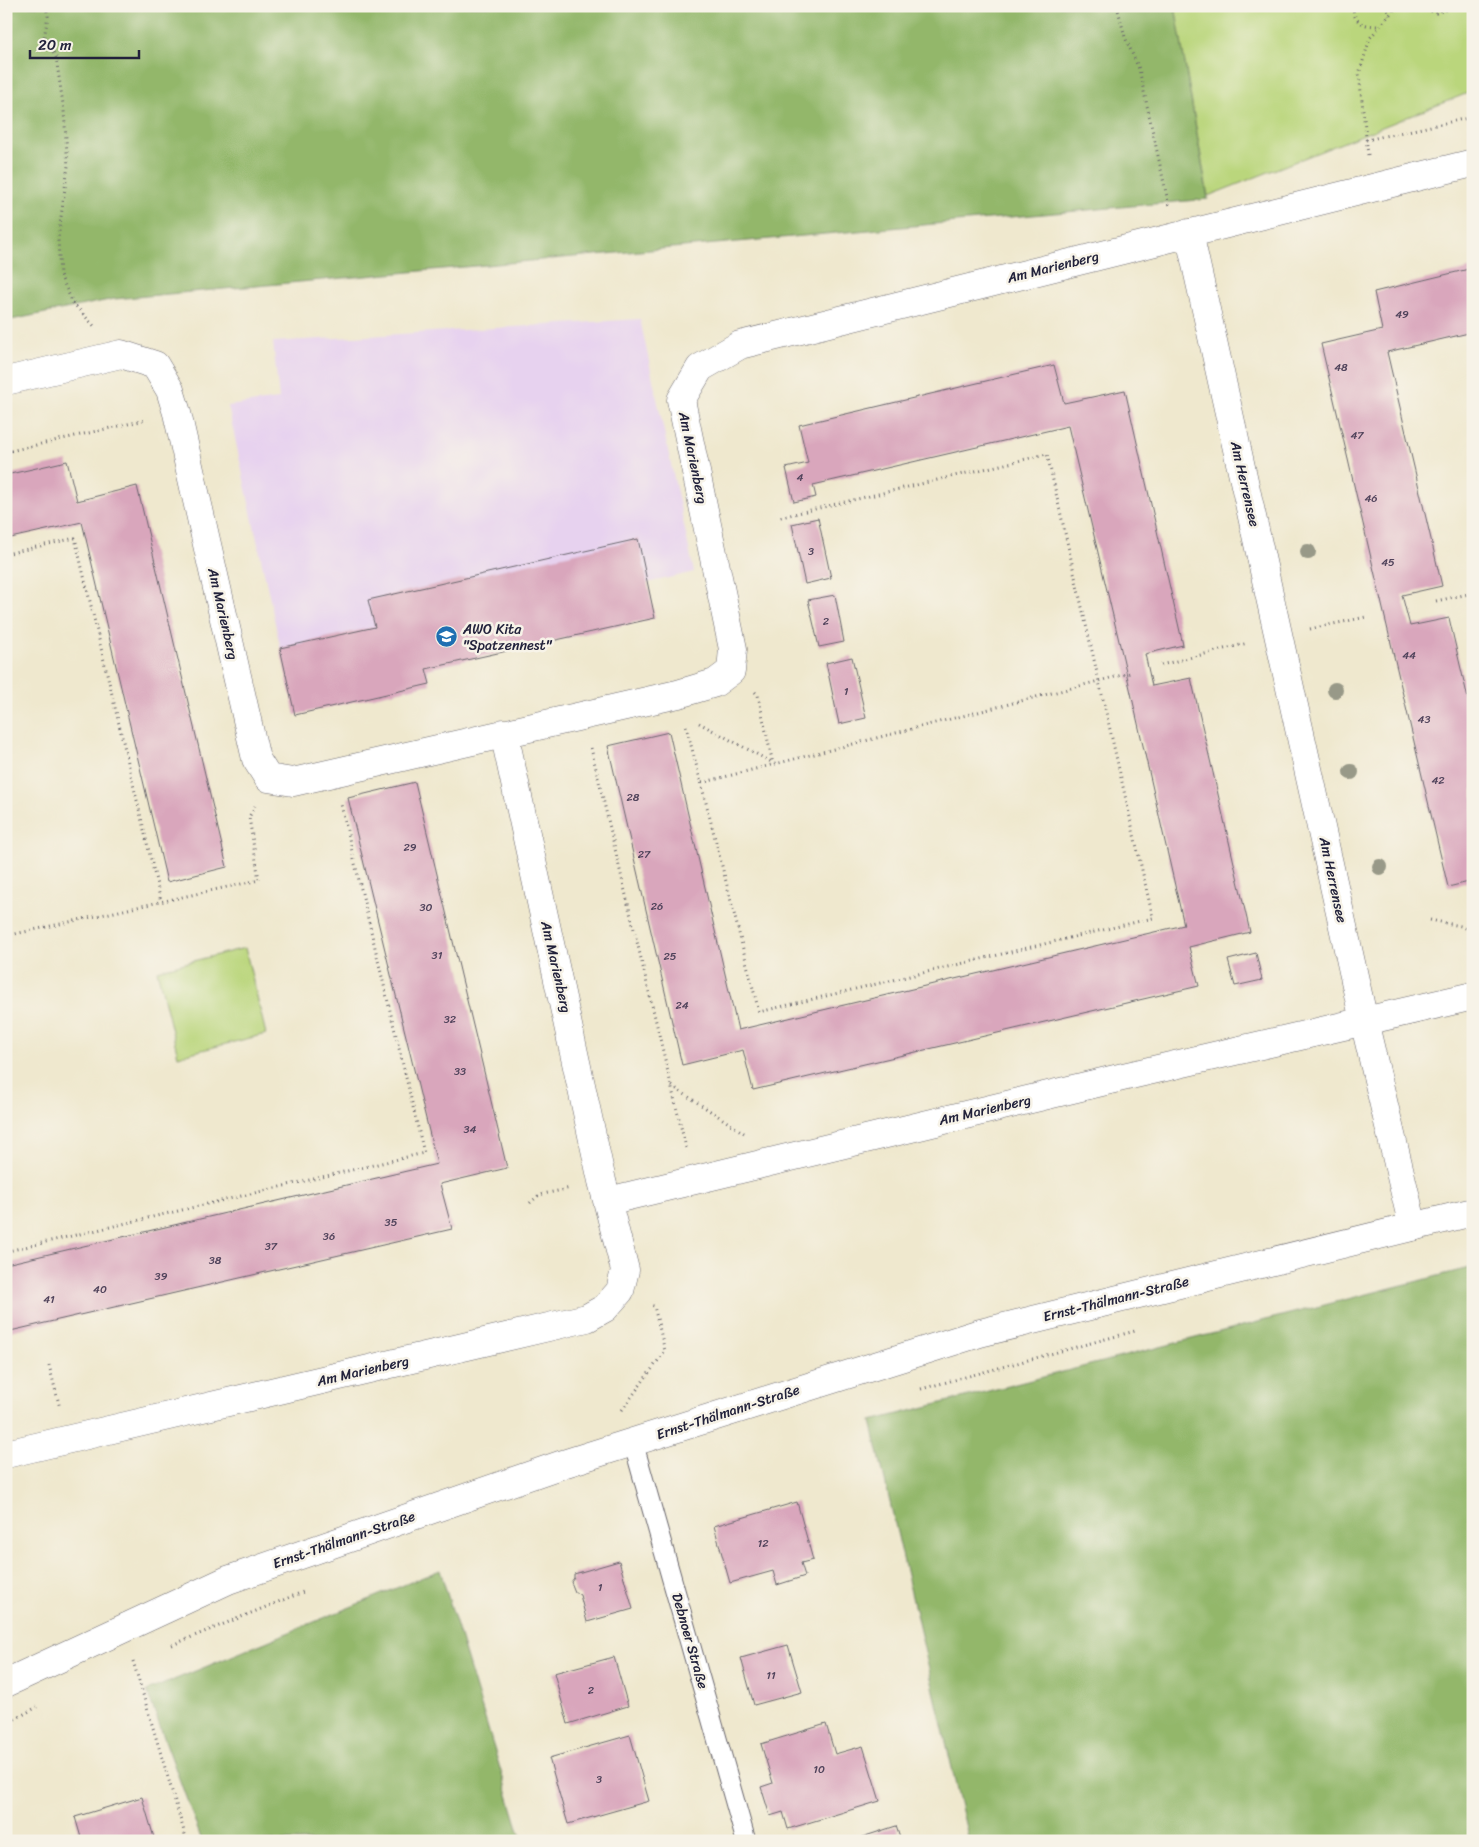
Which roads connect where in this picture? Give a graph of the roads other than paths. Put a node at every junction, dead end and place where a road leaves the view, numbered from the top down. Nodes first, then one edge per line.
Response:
1 (1473, 162) edge
2 (1182, 235) junction
3 (6, 381) edge
4 (504, 733) junction
5 (1473, 996) edge
6 (1364, 1022) junction
7 (605, 1191) junction
8 (1473, 1212) edge
9 (1413, 1227) junction
10 (622, 1446) junction
11 (6, 1454) edge
12 (6, 1683) edge
13 (746, 1841) edge

1 - 2 street
2 - 4 street, Am Marienberg
2 - 6 street, Am Herrensee
3 - 4 street, Am Marienberg
4 - 7 street, Am Marienberg
5 - 6 street
6 - 7 street, Am Marienberg
6 - 9 street, Am Herrensee
7 - 11 street, Am Marienberg
8 - 9 street, Ernst-Thälmann-Straße
9 - 10 street, Ernst-Thälmann-Straße
10 - 12 street, Ernst-Thälmann-Straße
10 - 13 lane, Debnoer Straße

